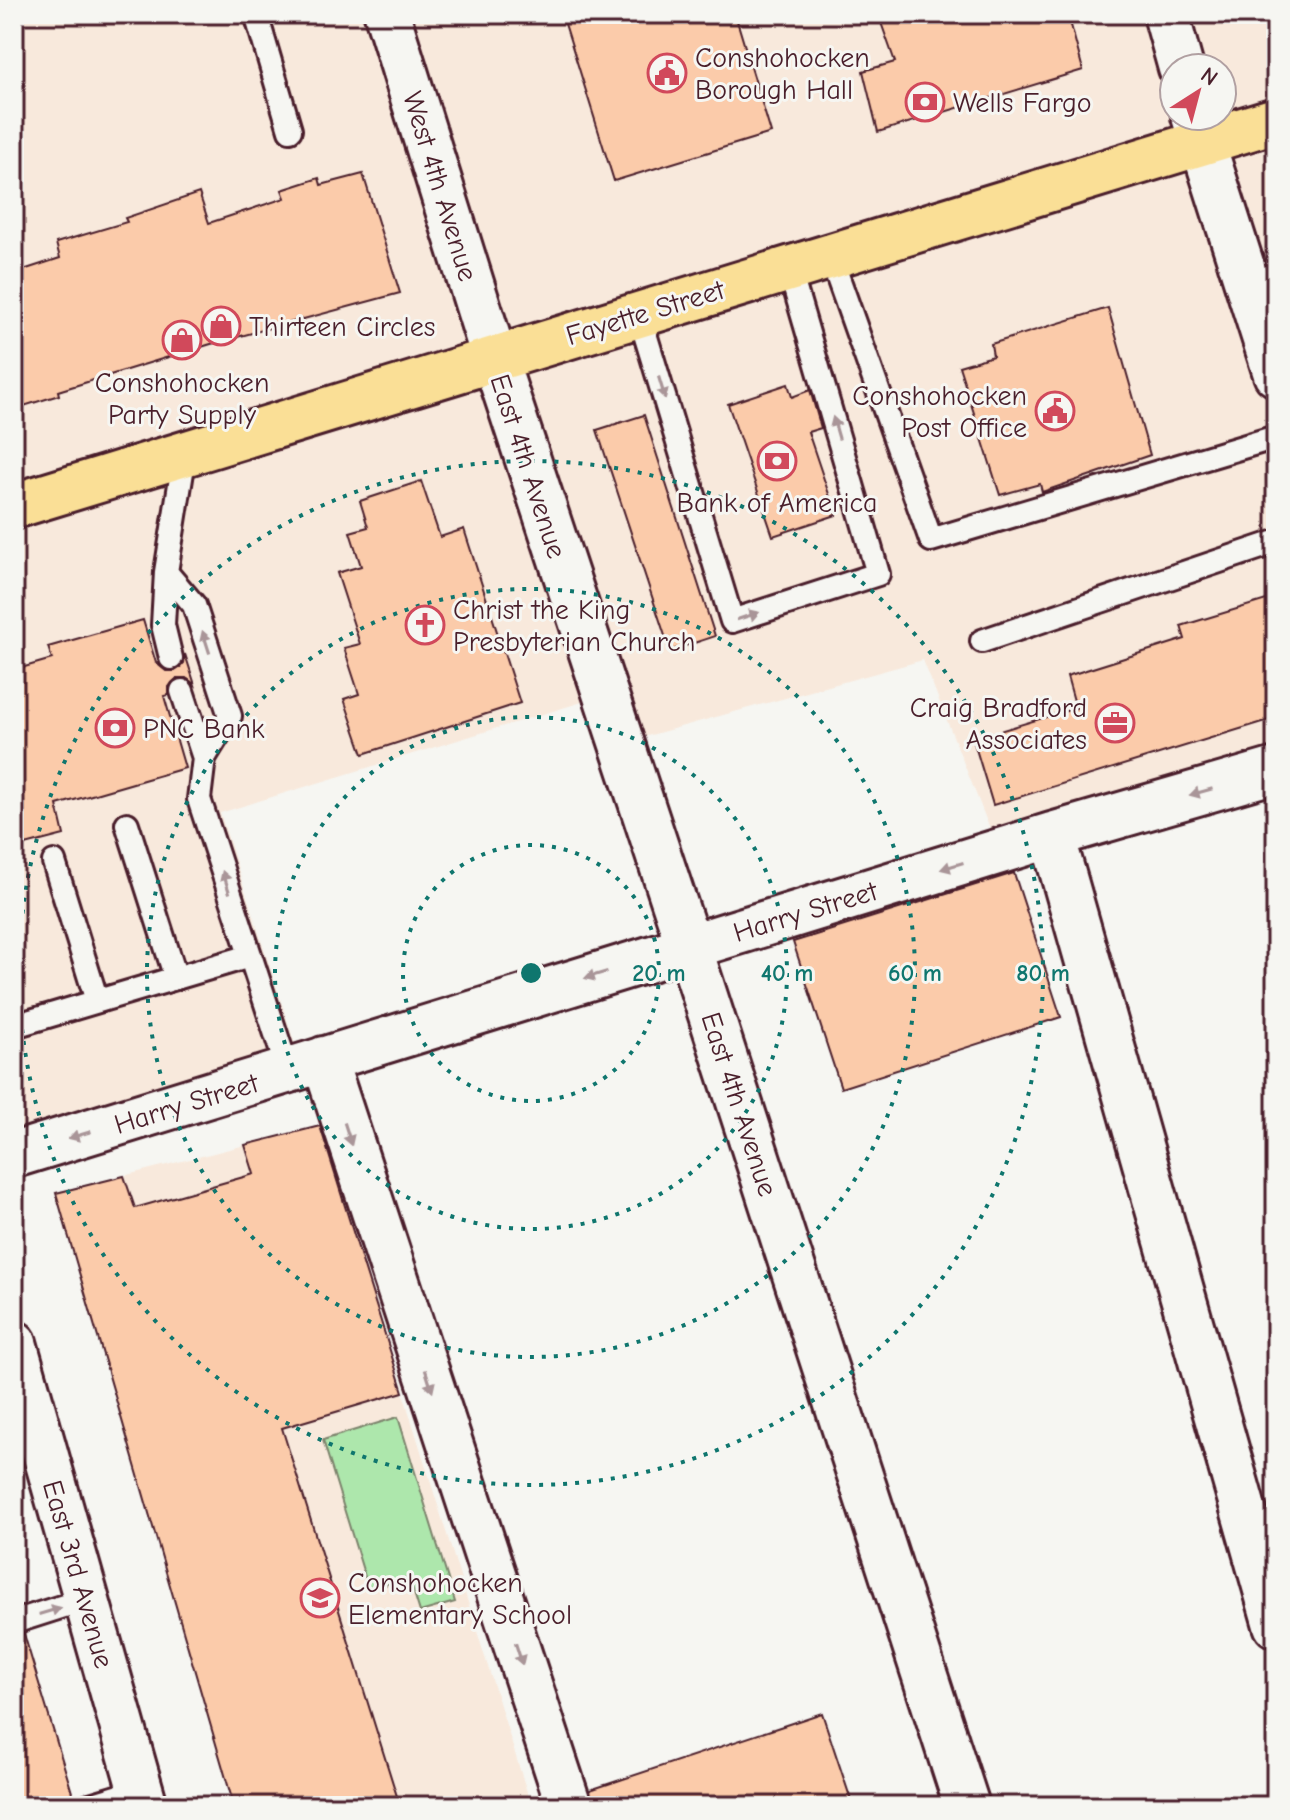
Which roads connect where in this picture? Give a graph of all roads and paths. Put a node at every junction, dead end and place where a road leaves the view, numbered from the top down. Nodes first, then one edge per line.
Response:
1 (256, 14) edge
2 (387, 14) edge
3 (1166, 14) edge
4 (1177, 52) edge
5 (1276, 120) edge
6 (1238, 124) edge
7 (290, 130) dead end
8 (1188, 132) edge
9 (1198, 132) edge
10 (830, 255) junction
11 (789, 268) junction
12 (639, 314) junction
13 (1272, 346) edge
14 (494, 357) junction
15 (1276, 437) edge
16 (185, 453) junction
17 (14, 506) edge
18 (1276, 542) edge
19 (166, 572) junction
20 (982, 641) dead end
21 (171, 658) dead end
22 (182, 691) dead end
23 (204, 758) junction
24 (1276, 770) edge
25 (127, 824) dead end
26 (1052, 835) junction
27 (54, 862) dead end
28 (689, 947) junction
29 (250, 956) junction
30 (176, 978) junction
31 (97, 1001) junction
32 (14, 1026) edge
33 (306, 1065) junction
34 (14, 1155) edge
35 (14, 1343) edge
36 (86, 1599) junction
37 (14, 1622) edge
38 (1276, 1625) edge
39 (142, 1798) edge
40 (87, 1806) edge
41 (569, 1806) edge
42 (967, 1806) edge

1 - 7 lane
2 - 14 street, West 4th Avenue
3 - 4 street
5 - 6 main road, Fayette Street
8 - 10 main road, Fayette Street
9 - 13 street
10 - 11 main road, Fayette Street
10 - 15 lane
11 - 12 main road, Fayette Street
12 -> 11 lane
12 - 14 main road, Fayette Street
14 - 16 main road, Fayette Street
14 - 28 street, East 4th Avenue
16 - 17 main road, Fayette Street
16 - 19 lane
18 - 20 lane
19 - 21 lane
23 -> 19 lane
22 - 23 lane
29 -> 23 lane
24 -> 26 street, Harry Street
25 - 30 lane
26 -> 28 street, Harry Street
26 - 38 street
27 - 31 lane
28 -> 33 street, Harry Street
28 - 42 street, East 4th Avenue
29 - 30 lane
29 - 33 lane
30 - 31 lane
31 - 32 lane
33 -> 34 street, Harry Street
33 -> 41 street
35 - 36 street, East 3rd Avenue
37 -> 36 lane
36 - 39 street, East 3rd Avenue
39 - 40 lane

